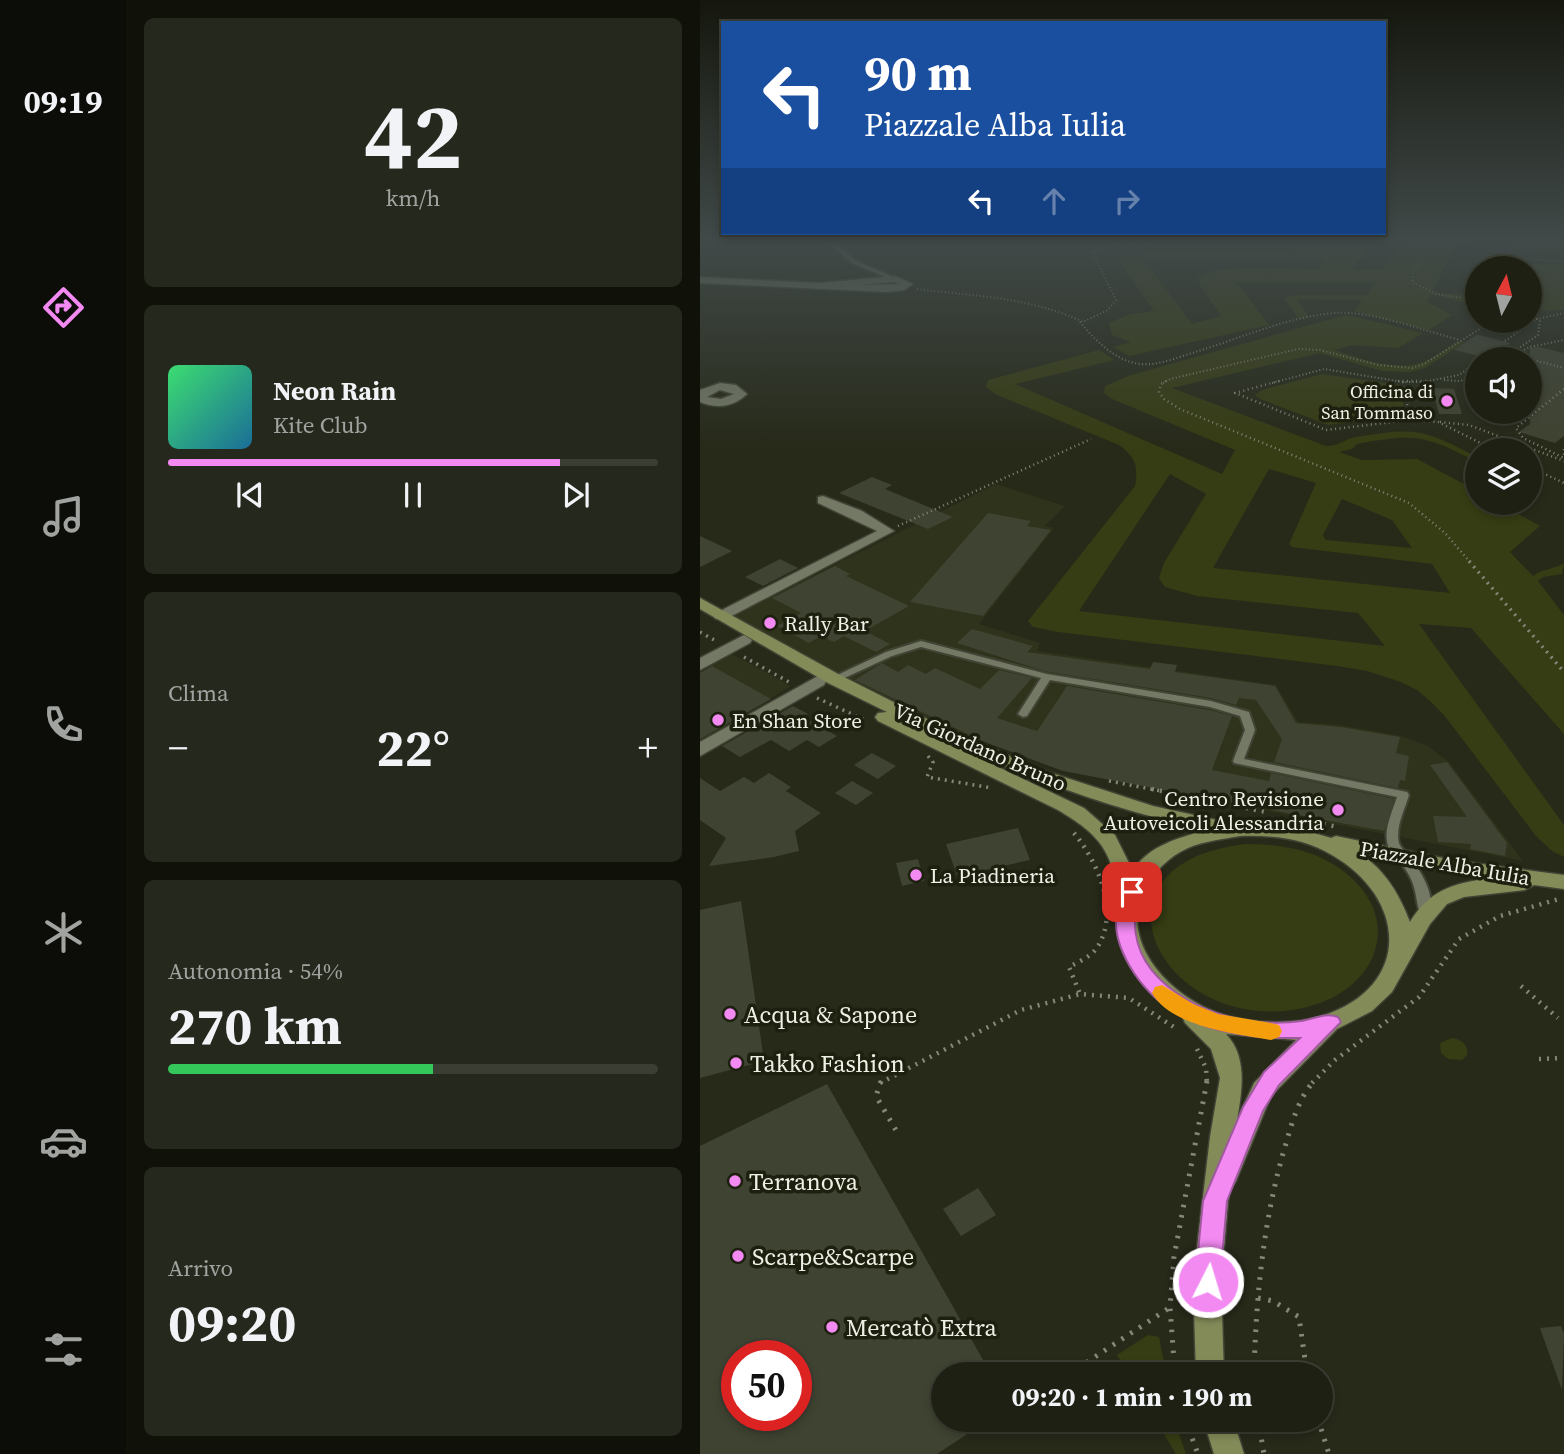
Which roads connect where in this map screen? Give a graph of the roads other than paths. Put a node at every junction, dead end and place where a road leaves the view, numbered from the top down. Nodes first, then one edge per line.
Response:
1 (700, 393) edge
2 (823, 500) dead end
3 (700, 603) edge
4 (700, 616) edge
5 (721, 616) junction
6 (736, 644) junction
7 (700, 665) edge
8 (1047, 677) junction
9 (818, 683) junction
10 (1023, 714) dead end
11 (700, 750) edge
12 (1304, 828) junction
13 (1240, 829) junction
14 (1404, 857) junction
15 (1557, 881) edge
16 (1129, 900) junction
17 (1424, 916) junction
18 (1392, 975) junction
19 (1184, 1022) junction
20 (1331, 1022) junction
21 (1215, 1201) junction
22 (1210, 1362) edge
23 (1223, 1432) edge
24 (1229, 1454) edge

1 - 1 street
2 - 5 street
3 - 5 main road, Via Giordano Bruno
4 - 6 main road, Via Giordano Bruno
5 - 9 main road, Via Giordano Bruno
6 - 7 street
6 - 9 main road, Via Giordano Bruno
8 - 9 lane
8 - 10 lane
8 - 14 lane
9 - 11 street
9 - 13 main road, Via Giordano Bruno
9 - 16 main road, Via Giordano Bruno
12 - 13 main road, Piazzale Alba Iulia
12 - 14 main road, Piazzale Alba Iulia
12 - 18 main road, Piazzale Alba Iulia
13 - 16 main road, Piazzale Alba Iulia
14 - 15 main road, Piazzale Alba Iulia
14 - 17 lane
15 - 17 main road, Piazzale Alba Iulia
16 - 19 main road, Piazzale Alba Iulia
17 - 18 main road, Piazzale Alba Iulia
18 - 20 main road, Piazzale Alba Iulia
19 - 20 main road, Piazzale Alba Iulia
19 - 21 main road
20 - 21 main road
21 - 22 main road
23 - 24 main road

